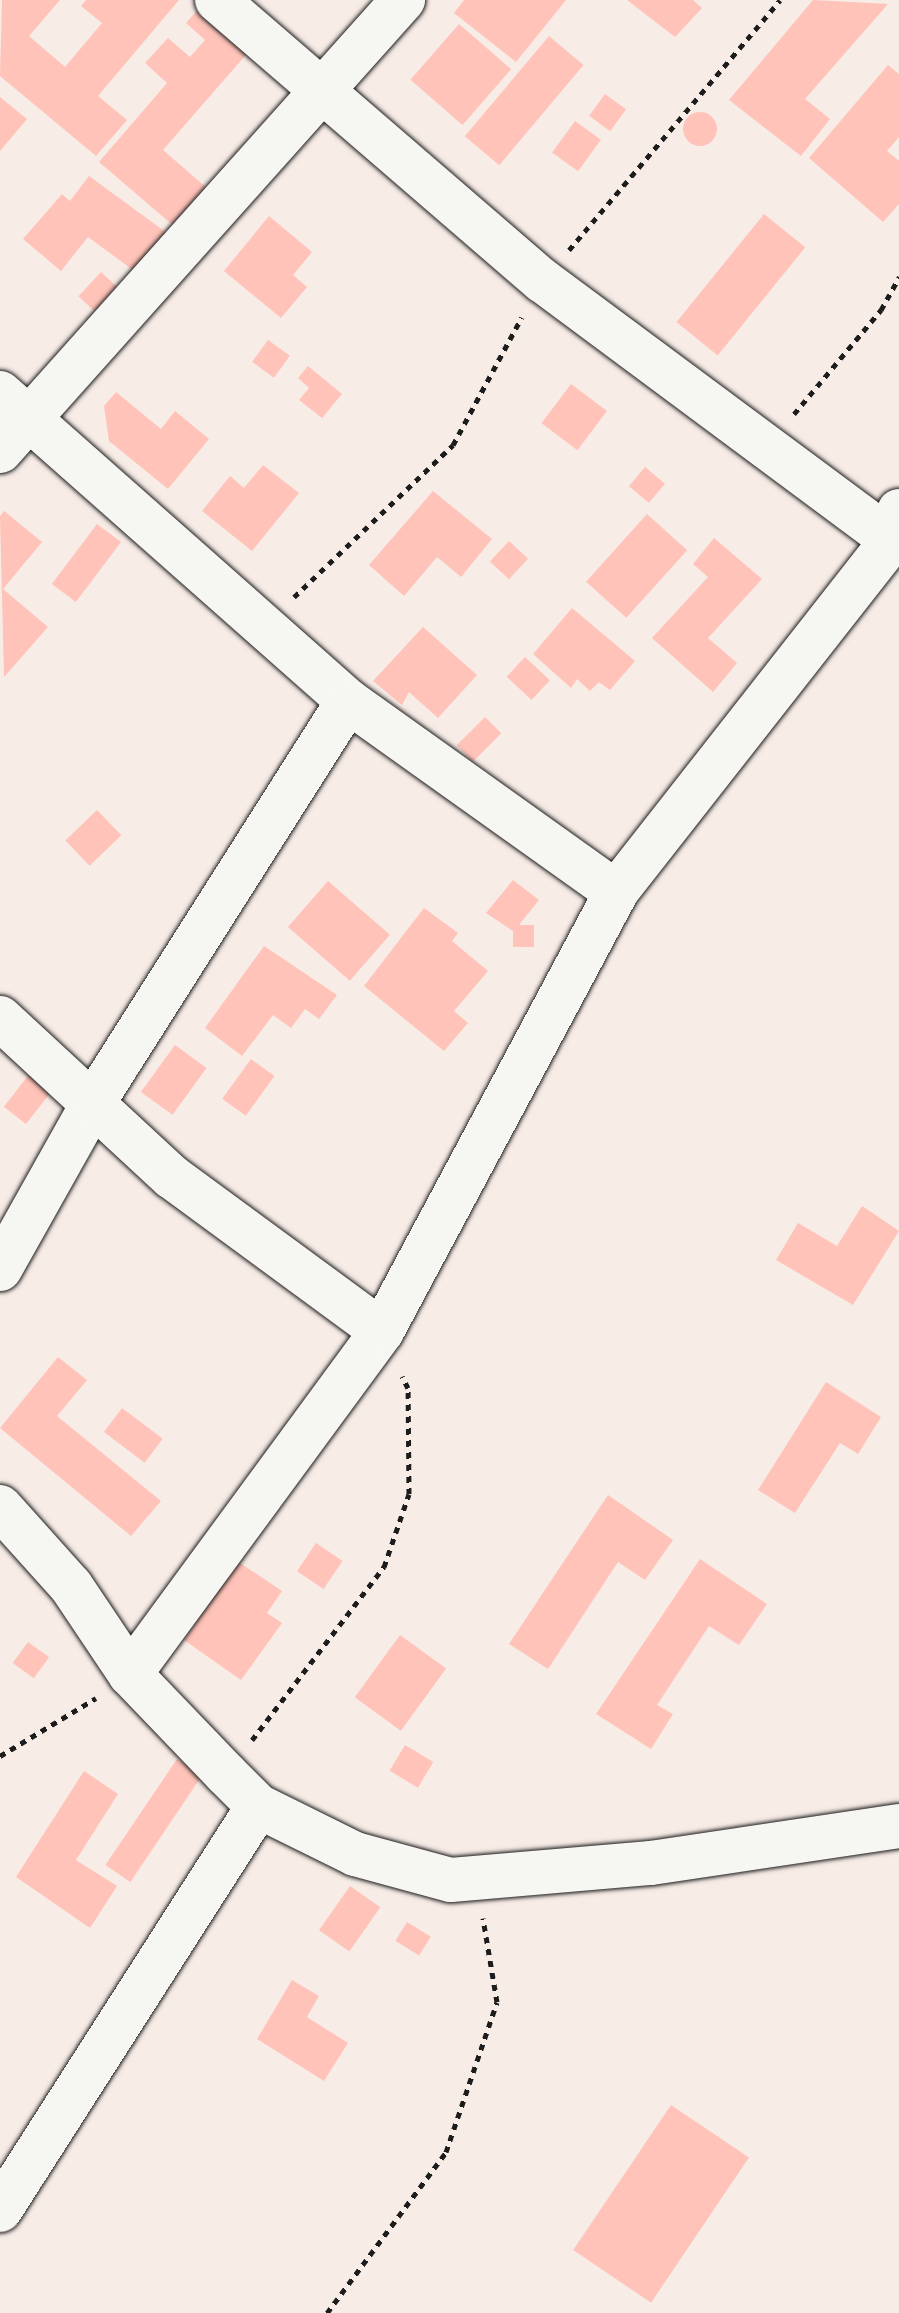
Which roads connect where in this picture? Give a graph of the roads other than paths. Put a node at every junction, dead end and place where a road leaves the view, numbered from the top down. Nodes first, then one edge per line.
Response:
1 (217, 0) edge
2 (403, 0) edge
3 (326, 91) junction
4 (10, 422) edge
5 (895, 526) edge
6 (348, 701) junction
7 (616, 892) junction
8 (0, 1018) edge
9 (93, 1103) junction
10 (0, 1269) edge
11 (382, 1331) junction
12 (0, 1507) edge
13 (130, 1674) junction
14 (258, 1806) junction
15 (899, 1826) edge
16 (0, 2210) edge

1 - 3 street
2 - 3 street
3 - 4 street
3 - 5 street
4 - 6 street
5 - 7 street
6 - 7 street
6 - 9 street
7 - 11 street
8 - 9 street
9 - 10 street
9 - 11 street
11 - 13 street
12 - 13 street
13 - 14 street
14 - 15 street
14 - 16 street

